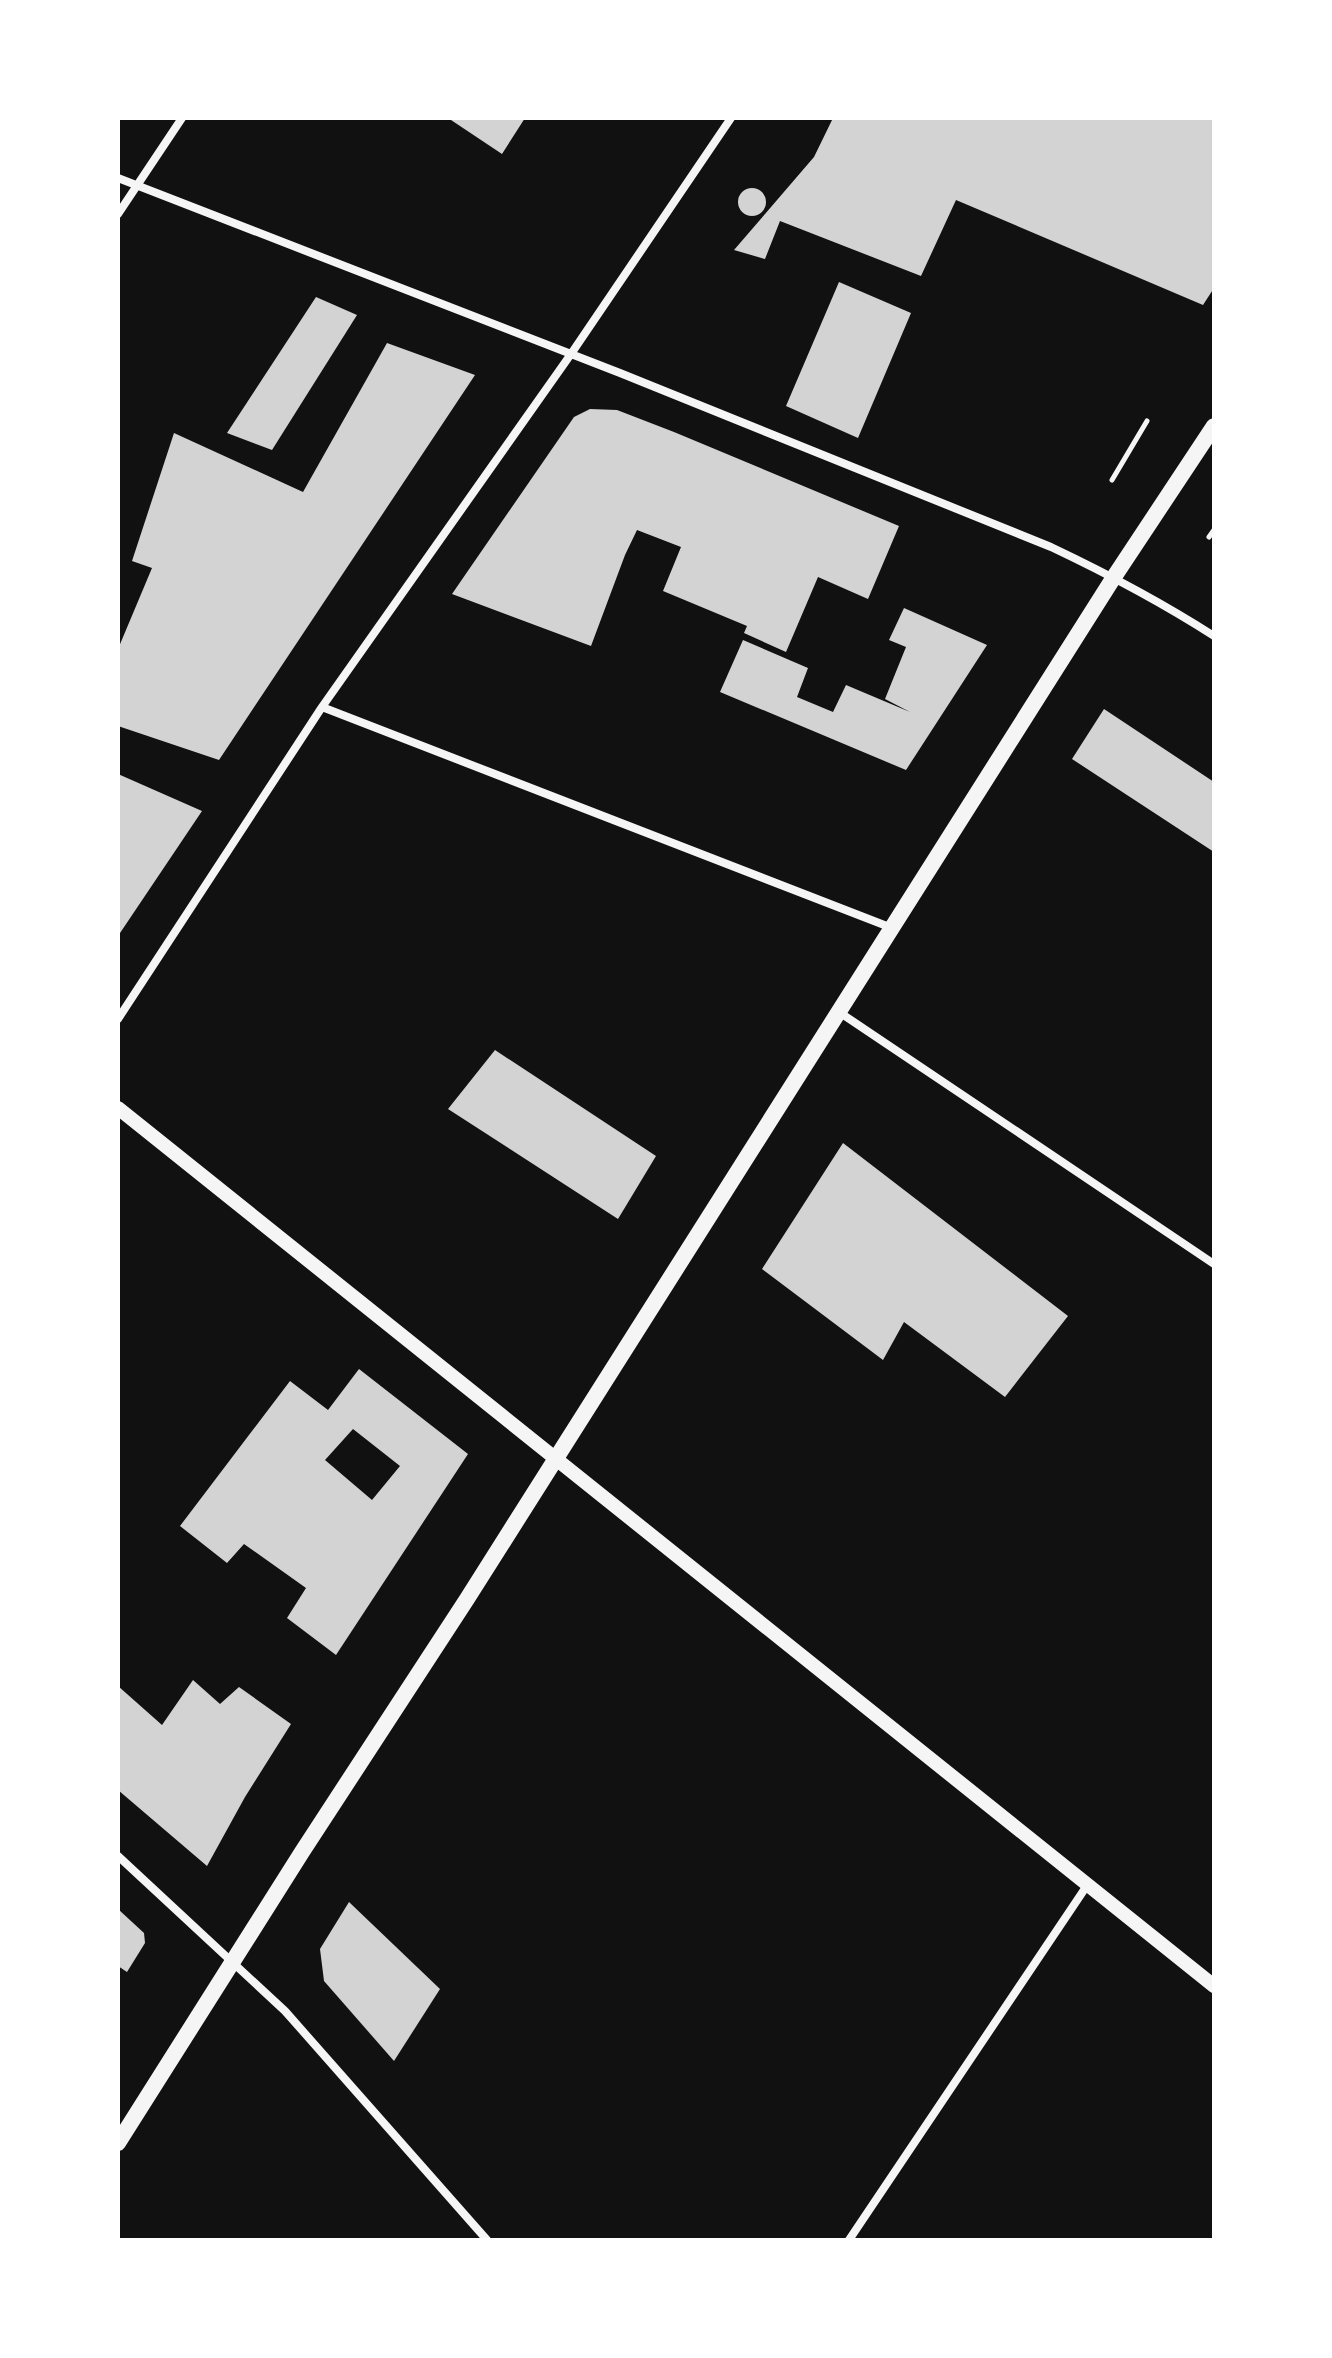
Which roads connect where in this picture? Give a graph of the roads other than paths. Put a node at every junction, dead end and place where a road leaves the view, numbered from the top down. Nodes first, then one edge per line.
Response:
1 (182, 118) edge
2 (731, 118) edge
3 (118, 178) edge
4 (138, 186) junction
5 (118, 214) edge
6 (571, 354) junction
7 (1214, 426) edge
8 (1114, 577) junction
9 (1214, 636) edge
10 (322, 707) junction
11 (893, 928) junction
12 (839, 1012) junction
13 (118, 1019) edge
14 (118, 1108) edge
15 (1214, 1264) edge
16 (555, 1460) junction
17 (118, 1856) edge
18 (1088, 1884) junction
19 (233, 1961) junction
20 (1214, 1986) edge
21 (118, 2143) edge
22 (487, 2240) edge
23 (849, 2240) edge

1 - 4 street
2 - 6 street
3 - 4 street
4 - 5 street
4 - 6 street
6 - 8 street
6 - 10 street
7 - 8 main road
8 - 9 street
8 - 11 main road
10 - 11 street
10 - 13 street
11 - 12 main road
12 - 15 street
12 - 16 main road
14 - 16 street
16 - 18 street
16 - 19 main road
17 - 19 street
18 - 20 street
18 - 23 street
19 - 21 main road
19 - 22 street

